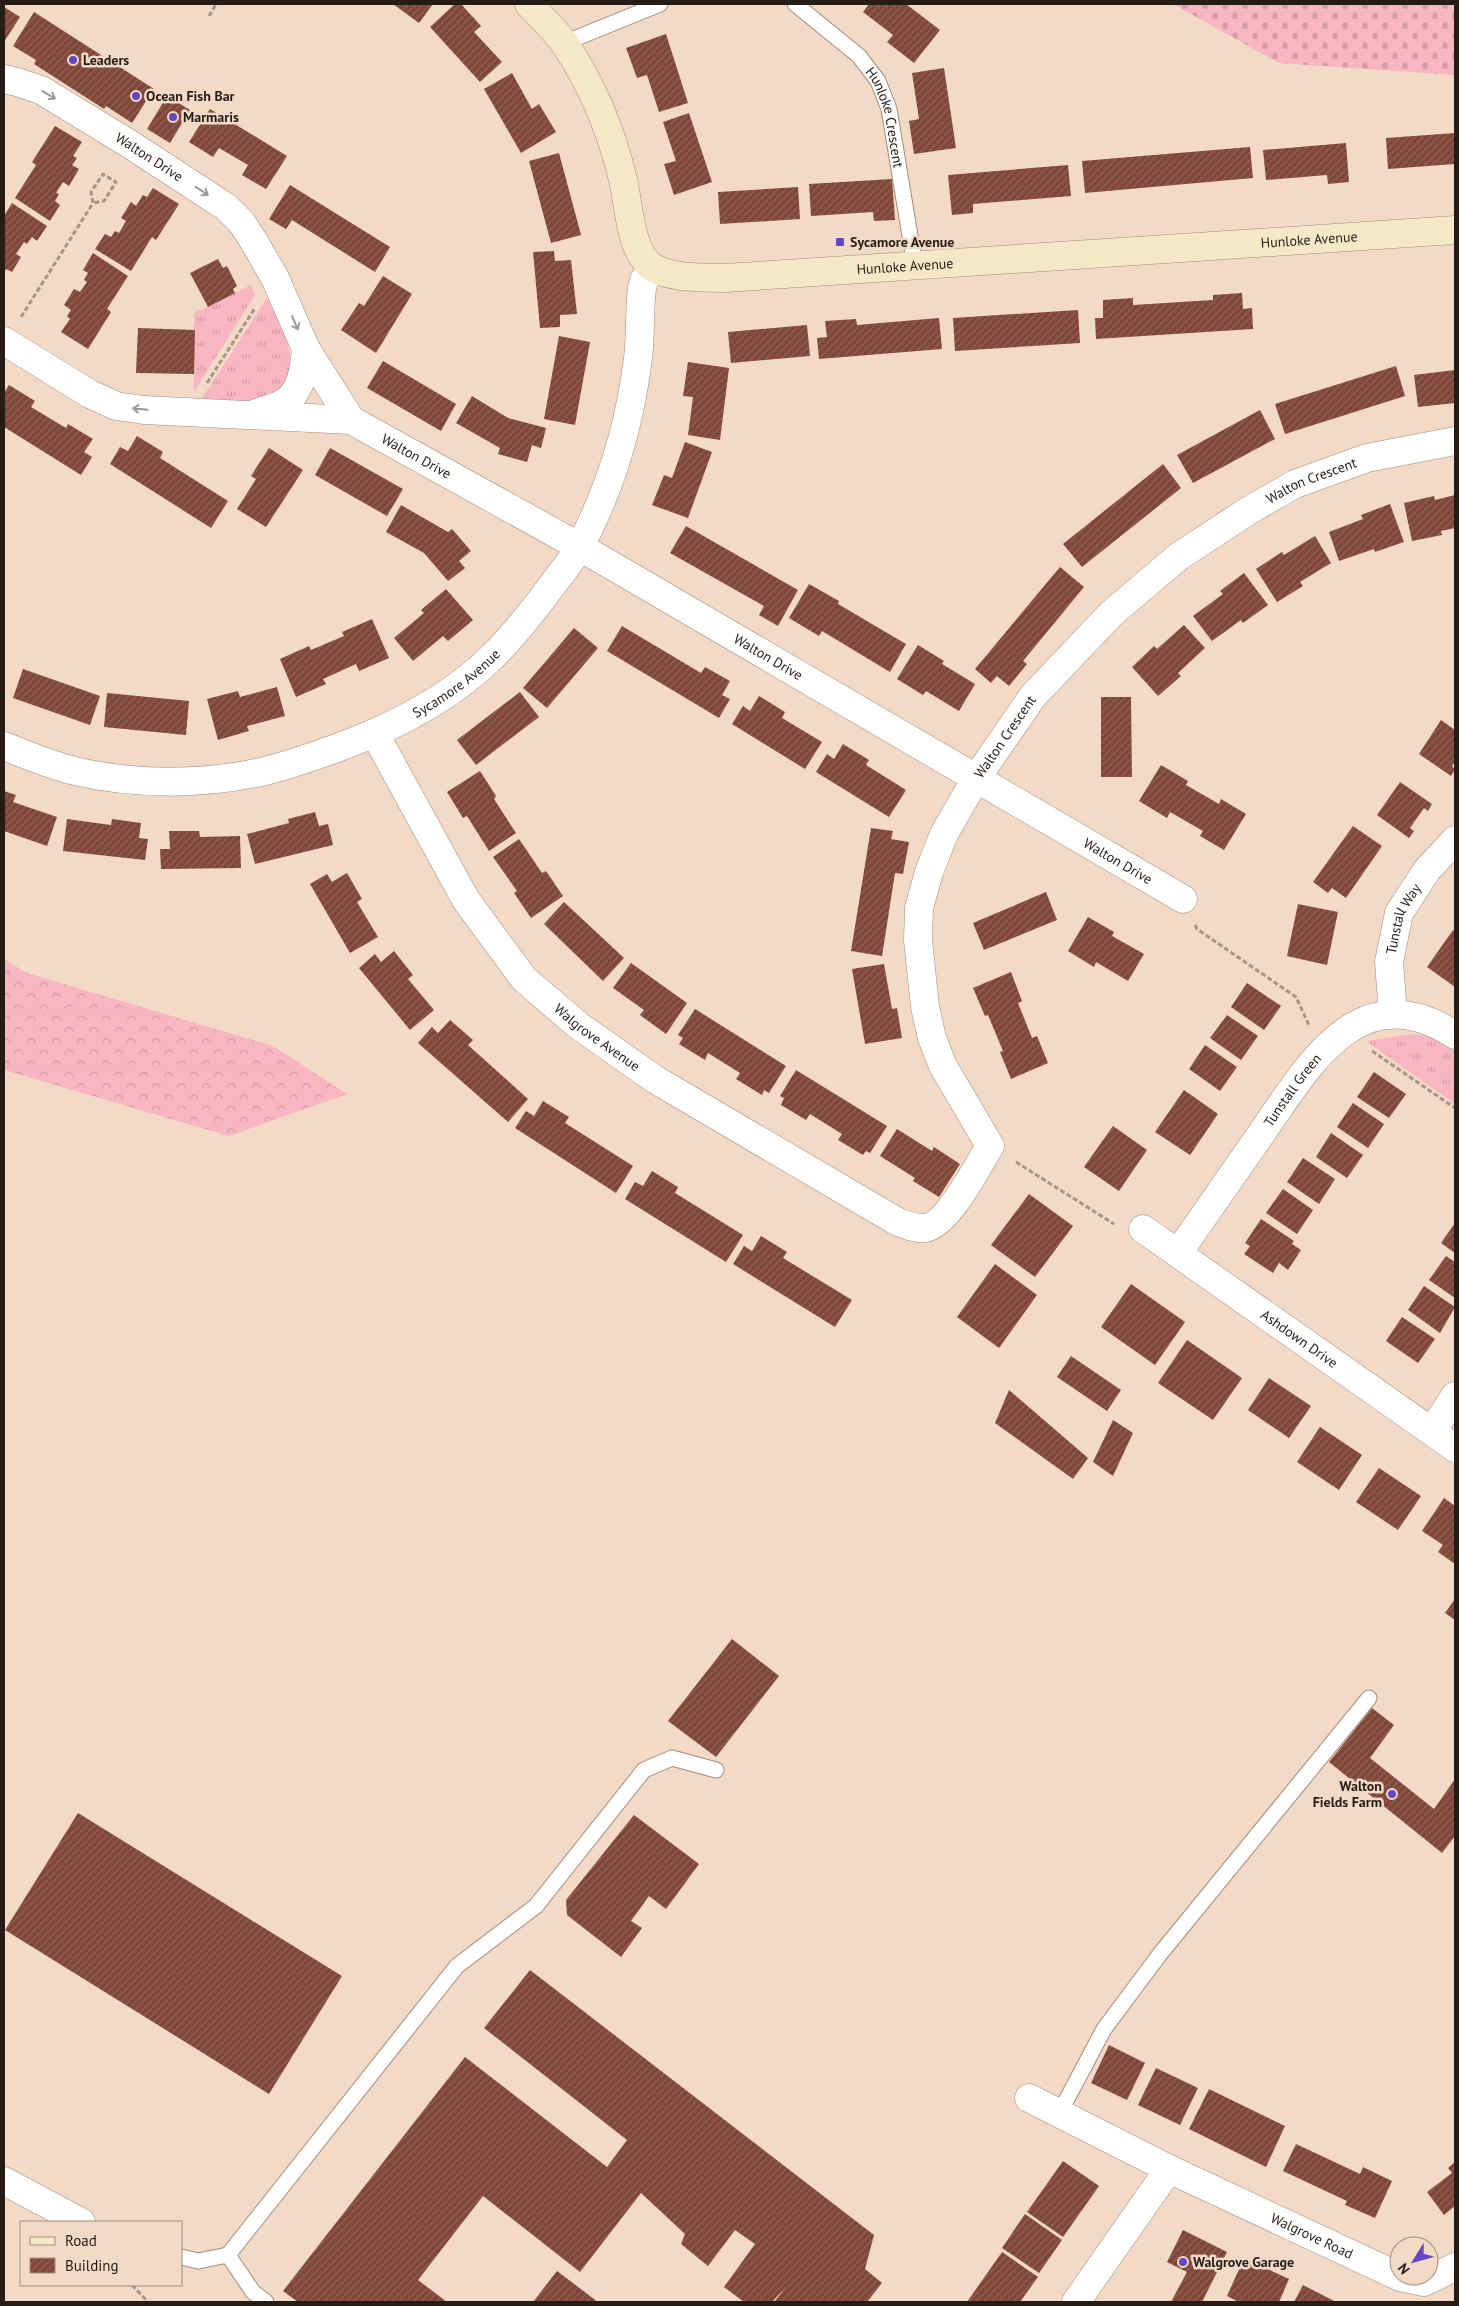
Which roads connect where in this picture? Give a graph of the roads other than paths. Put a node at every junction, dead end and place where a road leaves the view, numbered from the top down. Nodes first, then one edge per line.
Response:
1 (529, 4) edge
2 (660, 4) edge
3 (795, 4) edge
4 (564, 42) junction
5 (4, 80) edge
6 (1455, 230) edge
7 (915, 266) junction
8 (654, 268) junction
9 (4, 341) edge
10 (306, 349) junction
11 (248, 415) junction
12 (351, 420) junction
13 (1455, 440) edge
14 (580, 547) junction
15 (375, 734) junction
16 (4, 746) edge
17 (975, 780) junction
18 (1455, 840) edge
19 (1183, 899) road end
20 (1394, 1014) junction
21 (1455, 1035) edge
22 (990, 1146) joint
23 (1143, 1229) road end
24 (1178, 1253) junction
25 (1455, 1396) edge
26 (1432, 1431) junction
27 (1455, 1448) edge
28 (1370, 1698) dead end
29 (716, 1770) dead end
30 (1029, 2098) dead end
31 (1059, 2114) junction
32 (1169, 2169) junction
33 (4, 2182) edge
34 (79, 2221) edge
35 (228, 2255) junction
36 (182, 2257) edge
37 (1455, 2267) edge
38 (266, 2302) edge
39 (1076, 2302) edge

1 - 4 street
2 - 4 lane
3 - 7 lane, Hunloke Crescent
4 - 8 street
5 -> 10 street, Walton Drive
6 - 7 street, Hunloke Avenue
7 - 8 street, Hunloke Avenue
8 - 14 street, Sycamore Avenue
11 -> 9 street, Walton Drive
10 - 11 street, Walton Drive
10 - 12 street, Walton Drive
11 - 12 street, Walton Drive
12 - 14 street, Walton Drive
13 - 17 street, Walton Crescent
14 - 15 street, Sycamore Avenue
14 - 17 street, Walton Drive
15 - 16 street, Sycamore Avenue
15 - 22 street, Walgrove Avenue
17 - 19 street, Walton Drive
17 - 22 street, Walton Crescent
18 - 20 street, Tunstall Way
20 - 21 street, Tunstall Green
20 - 24 street, Tunstall Green
23 - 24 street, Ashdown Drive
24 - 26 street, Ashdown Drive
25 - 26 street
26 - 27 street, Ashdown Drive
28 - 31 lane
29 - 35 lane
30 - 31 street, Walgrove Road
31 - 32 street, Walgrove Road
32 - 37 street, Walgrove Road
32 - 39 street
33 - 34 street
35 - 36 lane
35 - 38 lane

